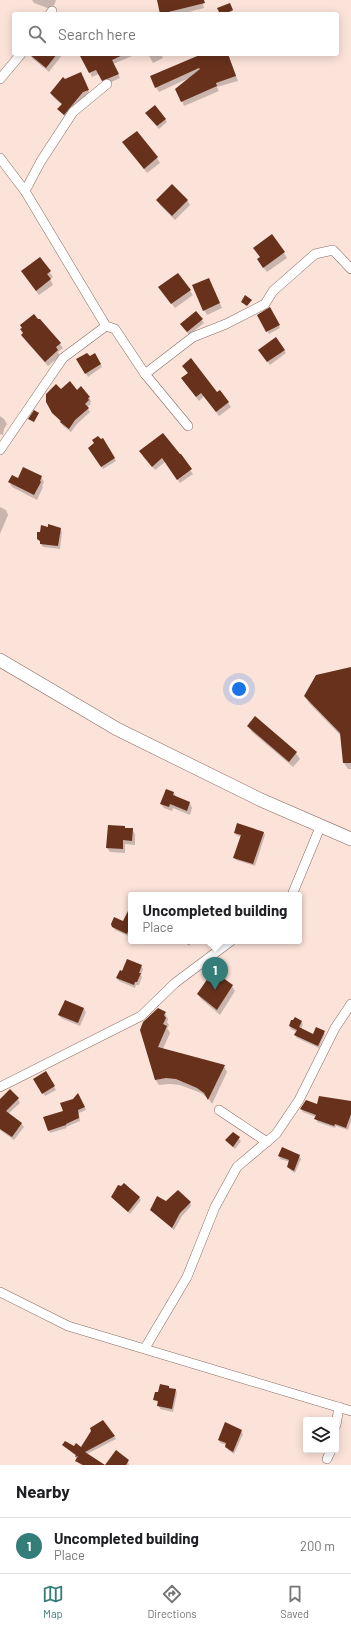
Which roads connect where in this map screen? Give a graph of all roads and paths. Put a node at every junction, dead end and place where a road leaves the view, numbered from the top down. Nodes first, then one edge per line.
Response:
1 (19, 56) edge
2 (0, 79) edge
3 (107, 84) dead end
4 (0, 158) edge
5 (24, 191) junction
6 (351, 269) edge
7 (106, 326) junction
8 (145, 374) junction
9 (188, 426) dead end
10 (0, 450) edge
11 (0, 660) edge
12 (320, 825) junction
13 (351, 839) edge
14 (293, 892) edge
15 (228, 944) edge
16 (351, 1004) edge
17 (0, 1087) edge
18 (220, 1110) dead end
19 (267, 1142) junction
20 (0, 1292) edge
21 (145, 1348) junction
22 (340, 1408) junction
23 (351, 1411) edge
24 (338, 1417) edge
25 (330, 1453) edge
26 (327, 1459) dead end

1 - 2 street
3 - 5 street
4 - 5 street
5 - 7 street
6 - 8 street
7 - 8 street
7 - 10 street
8 - 9 street
11 - 12 main road
12 - 13 main road
12 - 14 street
15 - 17 street
16 - 19 street
18 - 19 street
19 - 21 street
20 - 21 street
21 - 22 street
22 - 23 street
22 - 24 street
25 - 26 street

